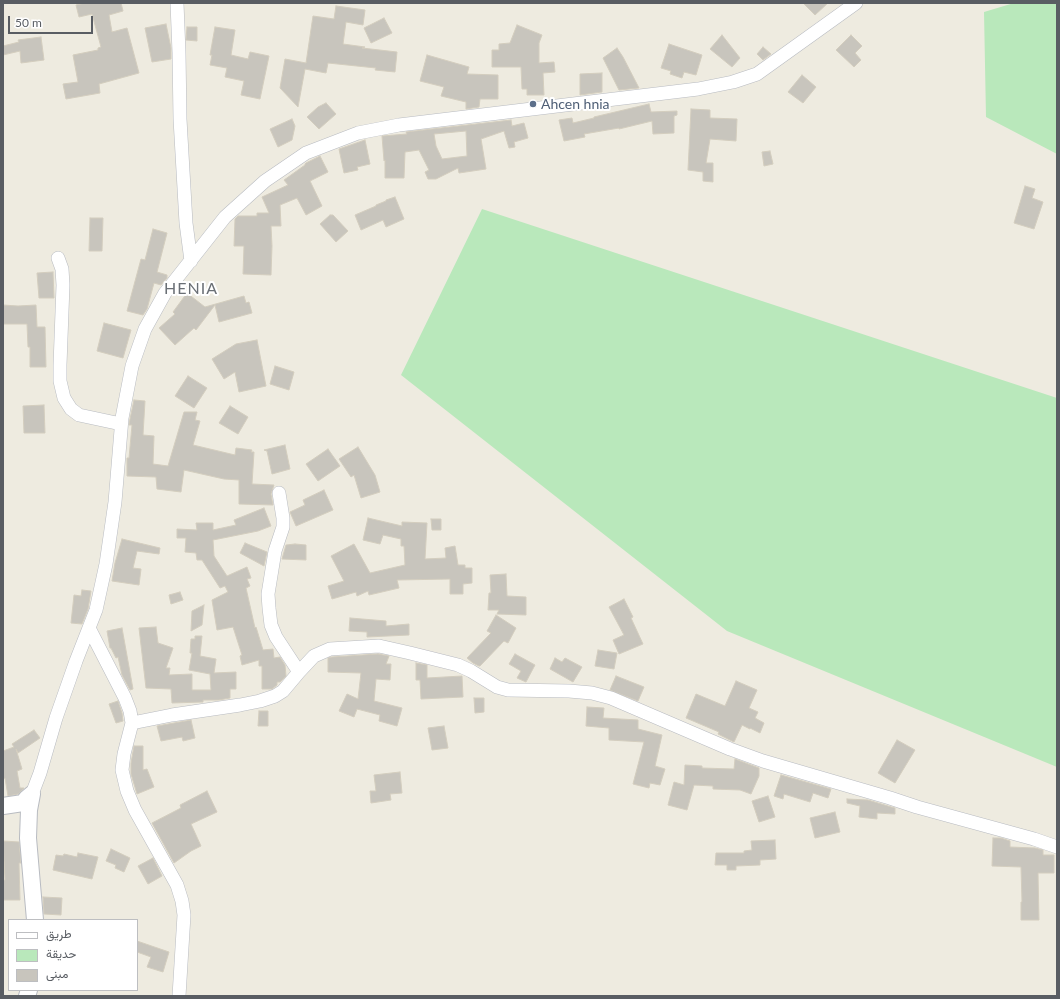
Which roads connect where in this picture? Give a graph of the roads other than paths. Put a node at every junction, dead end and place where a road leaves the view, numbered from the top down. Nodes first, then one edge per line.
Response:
1 (177, 3) edge
2 (856, 3) edge
3 (58, 258) dead end
4 (191, 261) junction
5 (121, 424) junction
6 (279, 493) dead end
7 (89, 628) junction
8 (300, 672) junction
9 (132, 723) junction
10 (32, 794) junction
11 (3, 806) edge
12 (1057, 847) edge
13 (36, 919) edge
14 (179, 996) edge

1 - 4 street
2 - 4 street
3 - 5 street
4 - 5 street
5 - 7 street
6 - 8 street
7 - 9 street
7 - 10 street
8 - 9 street
8 - 12 street
9 - 14 street
10 - 11 street
10 - 13 street

